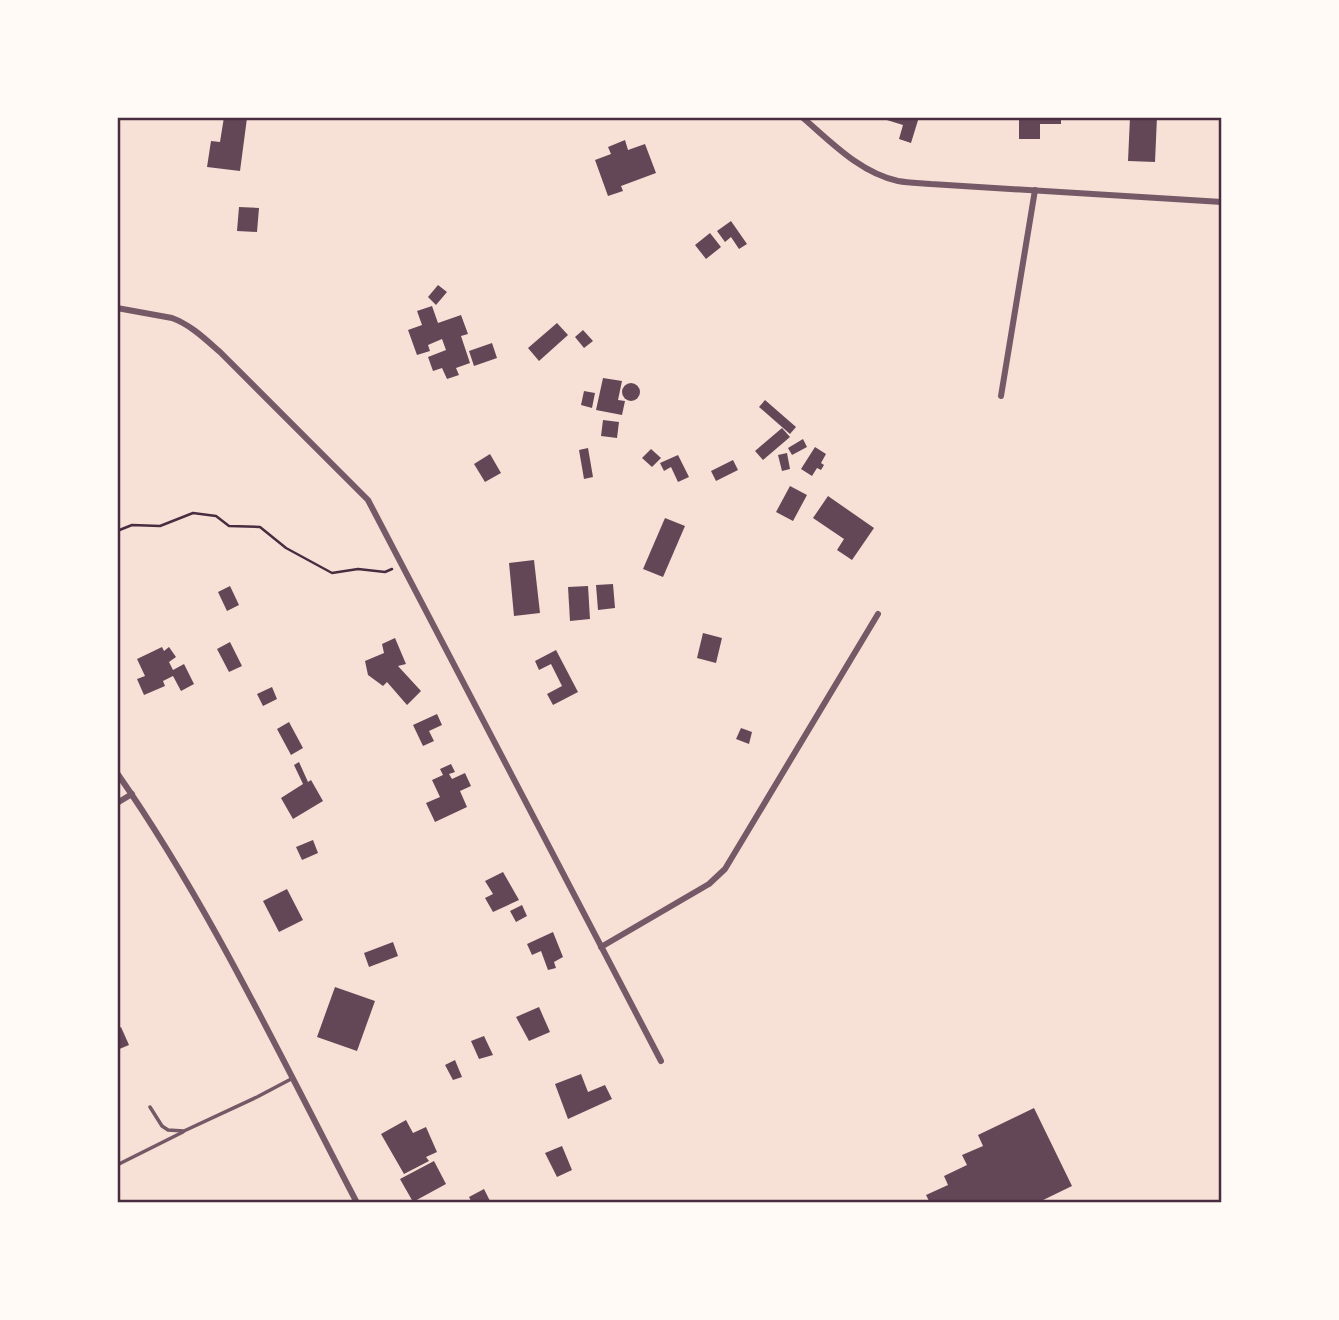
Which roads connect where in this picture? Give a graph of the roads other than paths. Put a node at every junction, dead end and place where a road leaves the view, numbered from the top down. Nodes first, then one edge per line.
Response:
1 (802, 117) edge
2 (1035, 190) junction
3 (1222, 202) edge
4 (117, 308) edge
5 (1001, 396) dead end
6 (878, 614) dead end
7 (117, 773) edge
8 (132, 794) junction
9 (117, 803) edge
10 (601, 947) junction
11 (661, 1061) dead end
12 (293, 1078) junction
13 (150, 1107) dead end
14 (184, 1131) junction
15 (117, 1165) edge
16 (357, 1203) edge

1 - 2 street
2 - 3 street
2 - 5 street
4 - 10 street
6 - 10 street
7 - 8 street
8 - 9 street
8 - 12 street
10 - 11 street
12 - 14 lane
12 - 16 street
13 - 14 lane
14 - 15 lane

